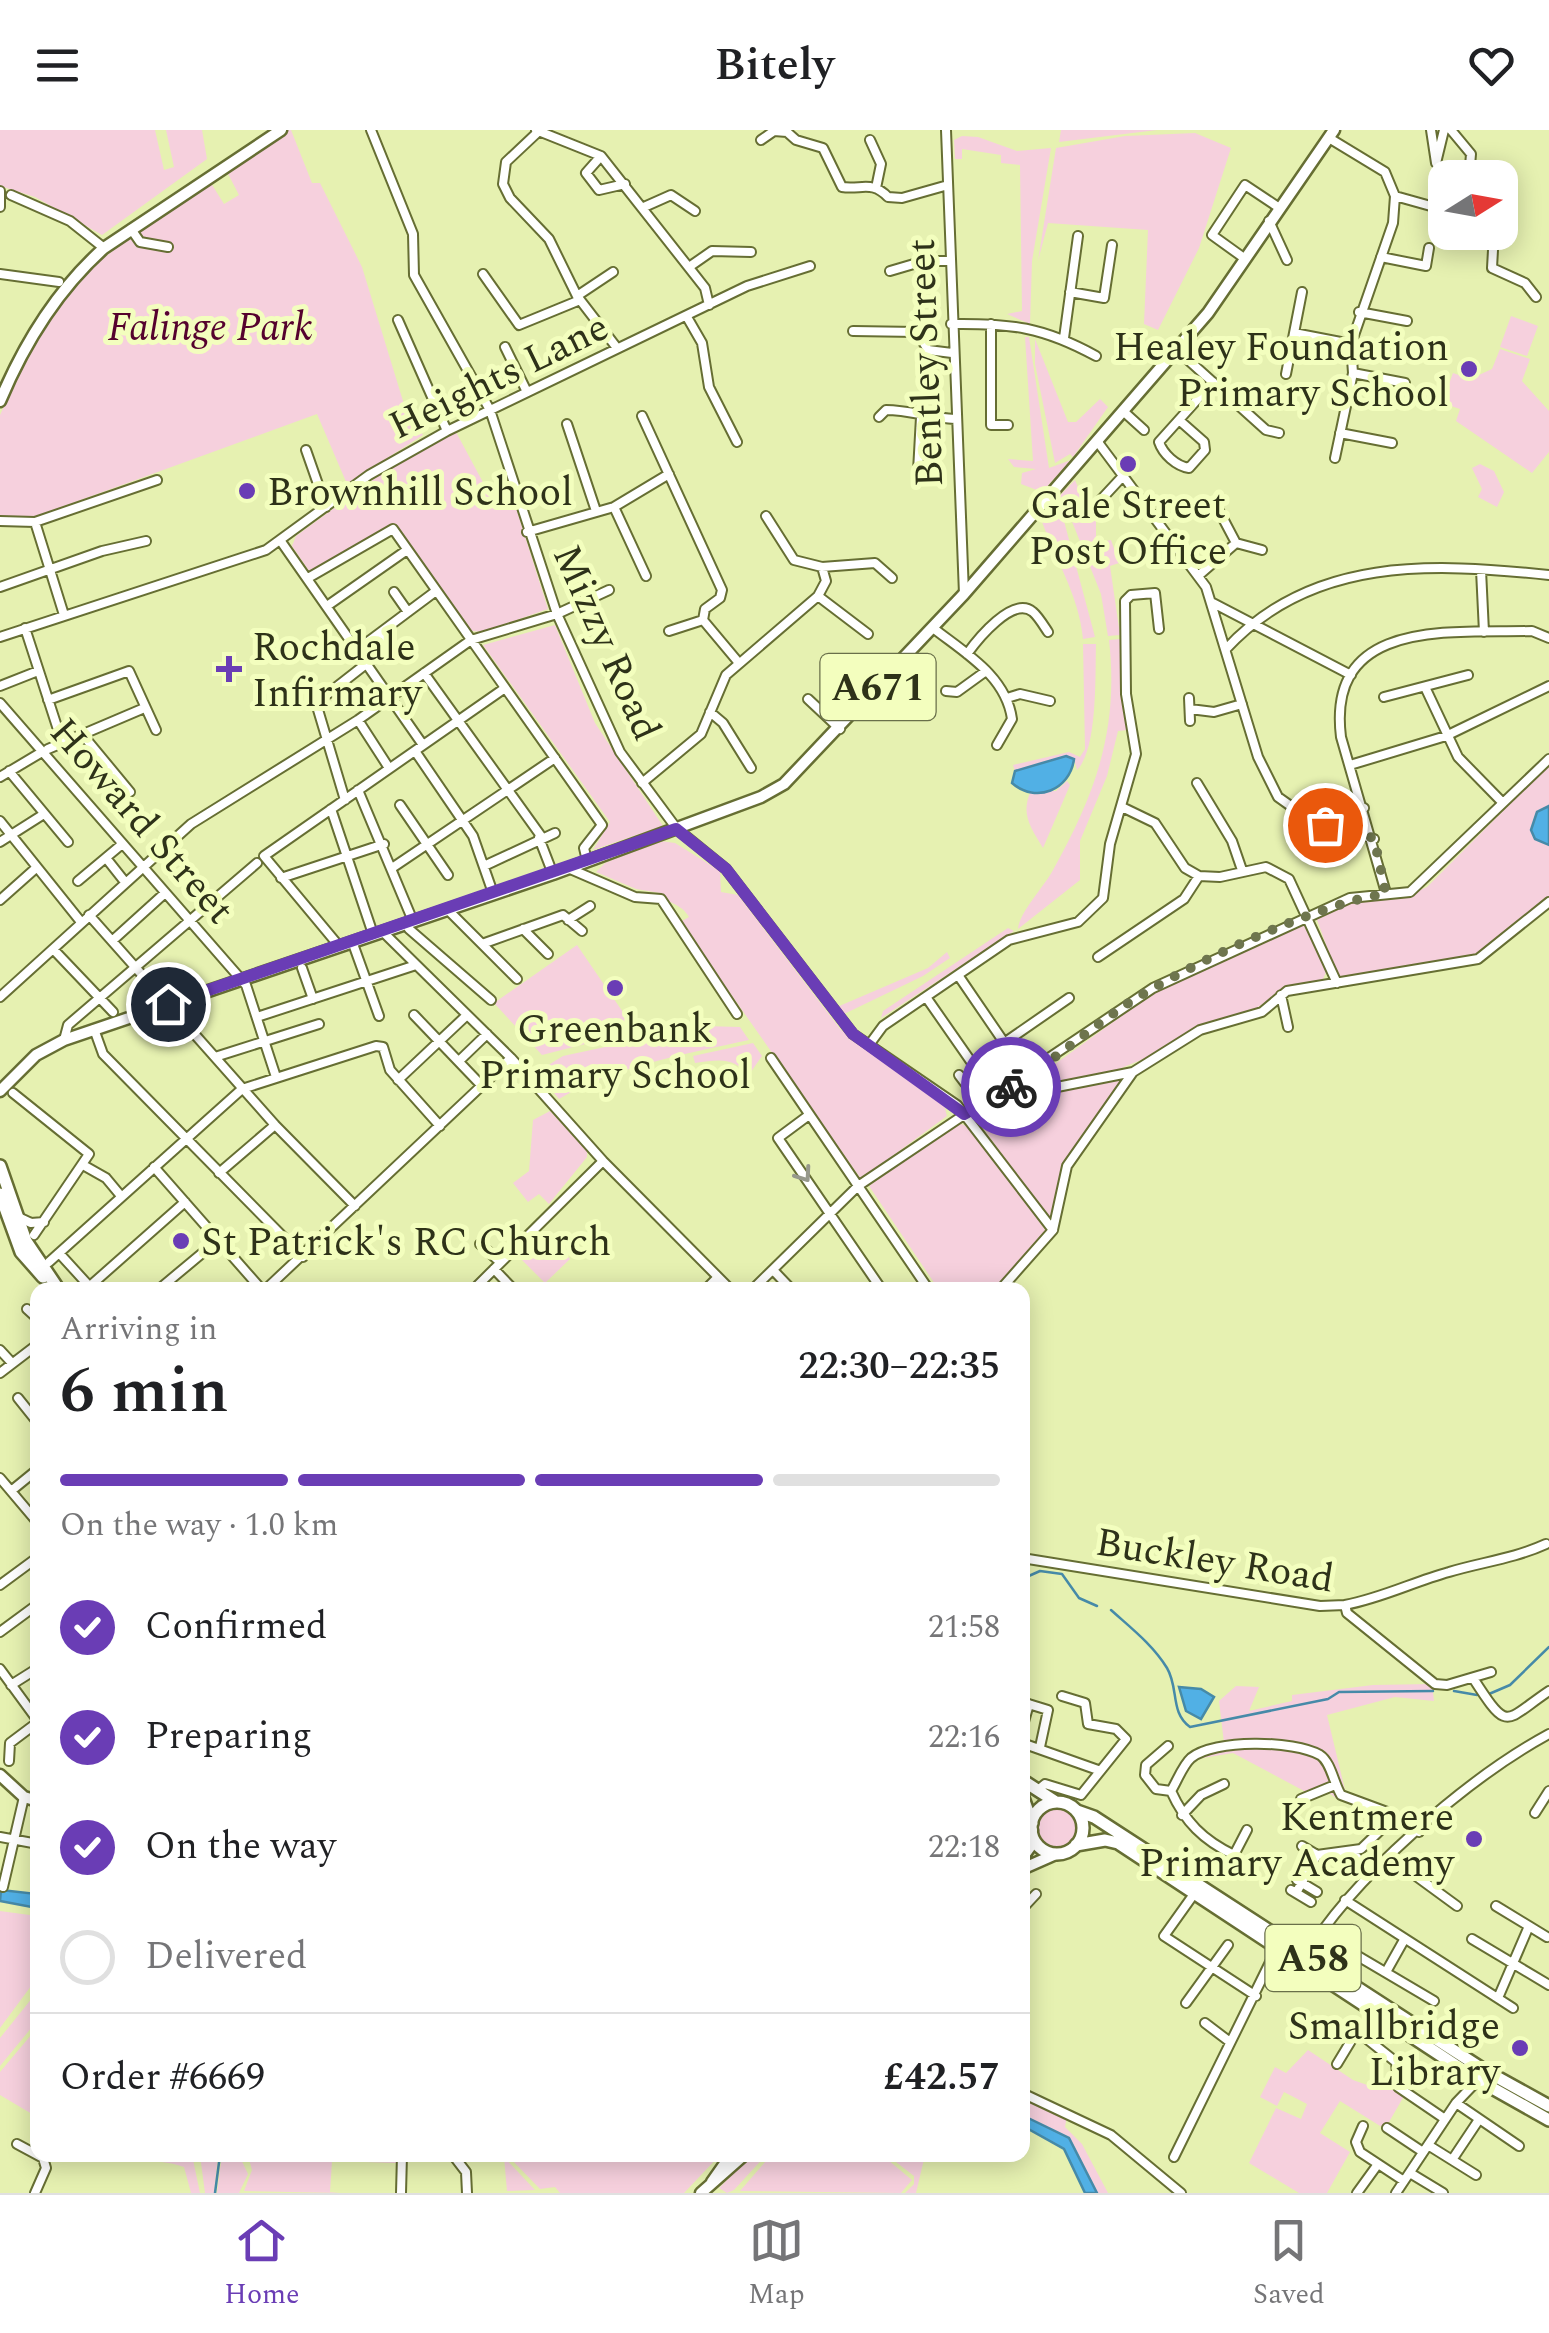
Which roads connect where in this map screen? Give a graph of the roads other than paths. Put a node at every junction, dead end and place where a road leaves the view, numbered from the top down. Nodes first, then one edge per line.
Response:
1 (280, 130) edge
2 (371, 130) edge
3 (537, 130) edge
4 (946, 130) edge
5 (1431, 130) edge
6 (1448, 130) edge
7 (1331, 134) edge
8 (761, 140) dead end
9 (870, 140) dead end
10 (601, 156) junction
11 (1470, 160) edge
12 (625, 184) junction
13 (948, 185) junction
14 (876, 188) junction
15 (5, 193) edge
16 (1395, 196) junction
17 (1428, 205) edge
18 (0, 207) edge
19 (644, 207) junction
20 (1278, 208) junction
21 (695, 211) dead end
22 (1269, 221) junction
23 (131, 229) junction
24 (1078, 236) dead end
25 (1112, 245) dead end
26 (168, 247) dead end
27 (104, 248) junction
28 (1429, 250) edge
29 (1493, 250) edge
30 (751, 252) dead end
31 (1381, 257) junction
32 (1244, 258) junction
33 (1287, 260) dead end
34 (950, 262) junction
35 (689, 266) junction
36 (810, 266) dead end
37 (890, 271) dead end
38 (613, 272) dead end
39 (1533, 272) dead end
40 (0, 274) edge
41 (483, 274) dead end
42 (59, 282) dead end
43 (1524, 284) junction
44 (1070, 292) junction
45 (1302, 292) dead end
46 (1536, 297) dead end
47 (578, 298) junction
48 (709, 304) junction
49 (1359, 312) junction
50 (687, 316) junction
51 (398, 320) dead end
52 (915, 321) dead end
53 (1408, 321) dead end
54 (951, 324) junction
55 (991, 324) junction
56 (853, 331) dead end
57 (918, 332) junction
58 (1294, 333) junction
59 (1064, 338) junction
60 (1351, 344) junction
61 (505, 347) dead end
62 (616, 348) junction
63 (1176, 350) junction
64 (952, 353) junction
65 (1096, 356) dead end
66 (1276, 361) dead end
67 (1288, 362) junction
68 (1353, 373) junction
69 (1286, 374) dead end
70 (1213, 382) junction
71 (1405, 382) dead end
72 (526, 392) junction
73 (0, 402) edge
74 (490, 410) junction
75 (1122, 411) junction
76 (642, 416) dead end
77 (879, 417) dead end
78 (921, 417) junction
79 (955, 419) junction
80 (1178, 420) junction
81 (567, 424) dead end
82 (1008, 425) dead end
83 (1144, 430) dead end
84 (447, 431) junction
85 (1340, 433) junction
86 (1279, 434) dead end
87 (1096, 441) junction
88 (737, 442) dead end
89 (1392, 443) dead end
90 (306, 450) dead end
91 (1334, 458) dead end
92 (918, 472) dead end
93 (669, 474) junction
94 (1122, 477) junction
95 (158, 480) dead end
96 (1096, 506) dead end
97 (326, 507) junction
98 (614, 507) junction
99 (1218, 509) dead end
100 (596, 511) junction
101 (766, 516) dead end
102 (0, 521) edge
103 (35, 522) junction
104 (527, 532) junction
105 (280, 540) junction
106 (146, 541) dead end
107 (1236, 543) junction
108 (407, 550) junction
109 (1262, 550) dead end
110 (822, 567) junction
111 (50, 570) junction
112 (1481, 570) junction
113 (1549, 575) edge
114 (646, 576) dead end
115 (1198, 576) junction
116 (308, 578) junction
117 (892, 578) dead end
118 (0, 587) edge
119 (609, 590) dead end
120 (436, 591) junction
121 (394, 592) dead end
122 (964, 594) junction
123 (818, 596) junction
124 (1213, 604) junction
125 (327, 606) junction
126 (408, 612) junction
127 (556, 614) junction
128 (64, 616) junction
129 (703, 620) junction
130 (1252, 621) junction
131 (24, 628) junction
132 (932, 628) junction
133 (1158, 629) dead end
134 (670, 631) dead end
135 (382, 632) junction
136 (1048, 632) dead end
137 (1484, 632) junction
138 (868, 634) dead end
139 (0, 637) edge
140 (1549, 638) edge
141 (471, 640) junction
142 (1226, 649) junction
143 (357, 650) junction
144 (967, 654) junction
145 (397, 655) dead end
146 (739, 663) junction
147 (366, 664) junction
148 (986, 670) junction
149 (38, 671) junction
150 (424, 674) junction
151 (1351, 675) junction
152 (1468, 675) dead end
153 (0, 686) edge
154 (1549, 686) edge
155 (1425, 687) junction
156 (505, 688) junction
157 (946, 691) dead end
158 (1384, 696) dead end
159 (390, 698) junction
160 (1007, 698) junction
161 (1189, 698) dead end
162 (808, 699) dead end
163 (48, 700) junction
164 (1050, 701) dead end
165 (0, 703) edge
166 (1242, 704) junction
167 (1190, 709) junction
168 (142, 710) junction
169 (710, 712) junction
170 (358, 720) junction
171 (458, 721) junction
172 (1190, 721) dead end
173 (840, 729) junction
174 (156, 730) dead end
175 (82, 734) junction
176 (1446, 736) junction
177 (325, 740) junction
178 (62, 742) junction
179 (997, 745) dead end
180 (419, 748) junction
181 (45, 750) junction
182 (555, 758) junction
183 (1549, 758) edge
184 (1350, 765) junction
185 (390, 768) junction
186 (751, 768) dead end
187 (9, 772) junction
188 (0, 777) edge
189 (642, 783) junction
190 (1197, 783) dead end
191 (358, 790) junction
192 (508, 790) junction
193 (130, 792) dead end
194 (344, 800) junction
195 (1503, 803) junction
196 (400, 805) dead end
197 (1124, 808) junction
198 (1364, 808) junction
199 (331, 809) junction
200 (44, 814) junction
201 (463, 821) junction
202 (0, 822) edge
203 (1343, 827) junction
204 (676, 829) junction
205 (10, 833) junction
206 (555, 833) dead end
207 (540, 837) junction
208 (1374, 838) junction
209 (0, 842) edge
210 (68, 842) dead end
211 (384, 844) junction
212 (121, 845) junction
213 (427, 845) junction
214 (347, 856) junction
215 (106, 858) junction
216 (260, 859) junction
217 (587, 862) junction
218 (484, 866) junction
219 (141, 867) junction
220 (36, 868) junction
221 (392, 868) junction
222 (568, 868) junction
223 (551, 869) dead end
224 (1242, 870) junction
225 (448, 875) dead end
226 (1199, 876) junction
227 (281, 878) junction
228 (78, 881) dead end
229 (125, 882) junction
230 (166, 893) junction
231 (493, 894) junction
232 (1386, 894) junction
233 (0, 900) edge
234 (1549, 902) edge
235 (590, 906) dead end
236 (448, 909) junction
237 (410, 914) dead end
238 (1310, 916) junction
239 (85, 918) junction
240 (566, 918) junction
241 (190, 920) junction
242 (409, 929) dead end
243 (524, 929) junction
244 (582, 931) dead end
245 (377, 933) junction
246 (112, 940) junction
247 (352, 942) junction
248 (482, 944) junction
249 (339, 946) junction
250 (424, 946) junction
251 (53, 948) junction
252 (548, 954) dead end
253 (1098, 957) dead end
254 (414, 963) junction
255 (136, 967) junction
256 (302, 968) dead end
257 (958, 975) junction
258 (238, 978) junction
259 (517, 979) dead end
260 (367, 980) junction
261 (1338, 982) junction
262 (1281, 995) junction
263 (926, 996) junction
264 (0, 997) edge
265 (1069, 998) dead end
266 (98, 999) junction
267 (313, 999) junction
268 (490, 1000) dead end
269 (168, 1004) junction
270 (113, 1012) dead end
271 (467, 1014) junction
272 (737, 1014) dead end
273 (380, 1016) dead end
274 (414, 1016) dead end
275 (257, 1017) junction
276 (319, 1024) dead end
277 (1288, 1027) dead end
278 (94, 1029) junction
279 (487, 1034) junction
280 (64, 1040) junction
281 (440, 1041) junction
282 (266, 1042) junction
283 (1004, 1043) junction
284 (869, 1044) junction
285 (215, 1057) junction
286 (512, 1058) junction
287 (770, 1058) dead end
288 (459, 1062) junction
289 (1134, 1072) junction
290 (959, 1075) dead end
291 (1027, 1076) junction
292 (12, 1078) junction
293 (276, 1078) junction
294 (398, 1080) junction
295 (482, 1086) junction
296 (1012, 1086) junction
297 (242, 1089) junction
298 (0, 1091) edge
299 (13, 1093) dead end
300 (995, 1096) junction
301 (0, 1103) edge
302 (981, 1104) junction
303 (964, 1114) junction
304 (810, 1116) junction
305 (274, 1126) junction
306 (440, 1126) junction
307 (186, 1141) junction
308 (85, 1160) junction
309 (602, 1161) junction
310 (0, 1166) edge
311 (154, 1168) junction
312 (219, 1173) junction
313 (858, 1186) junction
314 (5, 1194) edge
315 (121, 1196) junction
316 (185, 1202) junction
317 (355, 1206) junction
318 (830, 1212) junction
319 (8, 1220) edge
320 (44, 1222) junction
321 (1053, 1230) junction
322 (34, 1235) dead end
323 (218, 1240) junction
324 (480, 1244) dead end
325 (60, 1252) junction
326 (302, 1256) junction
327 (49, 1262) dead end
328 (497, 1266) junction
329 (773, 1270) junction
330 (718, 1277) junction
331 (53, 1282) edge
332 (87, 1282) edge
333 (98, 1282) edge
334 (168, 1282) edge
335 (257, 1282) edge
336 (273, 1282) edge
337 (481, 1282) edge
338 (508, 1282) edge
339 (713, 1282) edge
340 (723, 1282) edge
341 (760, 1282) edge
342 (784, 1282) edge
343 (877, 1282) edge
344 (924, 1282) edge
345 (1007, 1282) edge
346 (0, 1350) edge
347 (30, 1350) edge
348 (12, 1364) junction
349 (0, 1373) edge
350 (18, 1398) dead end
351 (30, 1412) edge
352 (30, 1476) edge
353 (0, 1478) edge
354 (11, 1491) junction
355 (30, 1514) edge
356 (1546, 1544) dead end
357 (1030, 1559) edge
358 (30, 1562) edge
359 (2, 1580) edge
360 (1345, 1605) junction
361 (30, 1610) edge
362 (0, 1632) edge
363 (0, 1670) edge
364 (1491, 1672) dead end
365 (30, 1673) edge
366 (1473, 1678) junction
367 (12, 1684) junction
368 (1549, 1691) edge
369 (1062, 1696) dead end
370 (1030, 1704) edge
371 (30, 1709) edge
372 (30, 1723) edge
373 (1548, 1735) edge
374 (1030, 1745) edge
375 (1168, 1746) dead end
376 (1040, 1747) junction
377 (9, 1762) dead end
378 (1098, 1770) junction
379 (0, 1775) edge
380 (1224, 1784) dead end
381 (1030, 1785) edge
382 (1335, 1785) junction
383 (1039, 1790) junction
384 (1172, 1791) junction
385 (1549, 1791) edge
386 (24, 1797) junction
387 (30, 1798) edge
388 (1301, 1799) dead end
389 (1057, 1802) junction
390 (1077, 1811) junction
391 (1535, 1813) dead end
392 (1182, 1815) junction
393 (1394, 1817) junction
394 (1030, 1820) edge
395 (1032, 1826) junction
396 (1247, 1830) dead end
397 (1419, 1832) junction
398 (0, 1837) edge
399 (14, 1838) junction
400 (30, 1842) edge
401 (1076, 1846) junction
402 (1302, 1846) dead end
403 (1030, 1848) edge
404 (1352, 1852) junction
405 (1056, 1854) junction
406 (1317, 1855) junction
407 (1390, 1858) junction
408 (1030, 1865) edge
409 (1364, 1866) dead end
410 (3, 1881) edge
411 (1300, 1881) junction
412 (1317, 1892) dead end
413 (1036, 1894) dead end
414 (1194, 1894) junction
415 (1030, 1900) edge
416 (1344, 1900) junction
417 (1310, 1902) dead end
418 (1457, 1906) dead end
419 (1496, 1906) dead end
420 (1528, 1926) junction
421 (1546, 1937) dead end
422 (1472, 1939) dead end
423 (1404, 1940) junction
424 (1276, 1943) junction
425 (1228, 1945) dead end
426 (1351, 1952) dead end
427 (1307, 1954) junction
428 (1512, 1963) junction
429 (1213, 1968) junction
430 (1306, 1968) junction
431 (1386, 1972) junction
432 (1549, 1985) edge
433 (1256, 1996) junction
434 (1498, 1998) junction
435 (1434, 2000) dead end
436 (1186, 2003) dead end
437 (1513, 2008) dead end
438 (1205, 2023) dead end
439 (1230, 2042) junction
440 (1337, 2064) dead end
441 (1462, 2069) junction
442 (1481, 2075) junction
443 (1466, 2090) junction
444 (1030, 2097) edge
445 (1456, 2103) junction
446 (1549, 2106) edge
447 (1445, 2120) junction
448 (1549, 2120) edge
449 (1478, 2121) junction
450 (1363, 2126) dead end
451 (1387, 2128) dead end
452 (17, 2144) dead end
453 (1520, 2146) dead end
454 (1426, 2149) junction
455 (30, 2151) edge
456 (1174, 2157) dead end
457 (1452, 2160) junction
458 (44, 2162) edge
459 (402, 2162) edge
460 (458, 2162) edge
461 (726, 2162) edge
462 (736, 2162) edge
463 (1378, 2164) junction
464 (1476, 2176) dead end
465 (1407, 2177) junction
466 (711, 2183) junction
467 (35, 2193) edge
468 (401, 2193) edge
469 (466, 2193) edge
470 (701, 2193) edge
471 (1181, 2193) edge
472 (1357, 2193) edge
473 (1396, 2193) edge
474 (1442, 2193) edge

1 - 23 main road
2 - 74 street, Mizzy Road
3 - 10 street
3 - 47 street
4 - 13 street, Bentley Street
5 - 6 street
6 - 11 street
7 - 16 street
7 - 20 main road, A671
8 - 14 street
9 - 14 street
10 - 12 street
10 - 12 street
12 - 19 street
13 - 14 street
13 - 34 street, Bentley Street
15 - 18 street
15 - 27 street
16 - 17 street
16 - 31 street
19 - 21 street
19 - 35 street
20 - 22 main road, A671
20 - 32 street
22 - 32 main road, A671
22 - 33 street
23 - 26 street
23 - 27 main road
24 - 44 street
25 - 44 street
27 - 73 main road
28 - 31 street
29 - 43 street
30 - 35 street
31 - 49 street
32 - 63 main road, A671
34 - 37 street
34 - 54 street, Bentley Street
35 - 48 street
36 - 48 street, Heights Lane
38 - 47 street
39 - 43 street
40 - 42 street
41 - 47 street
43 - 46 street
44 - 59 street
45 - 58 street
47 - 62 street
48 - 50 street, Heights Lane
49 - 53 street
49 - 60 street
50 - 62 street, Heights Lane
50 - 88 street
51 - 84 street
52 - 57 street
54 - 55 street
54 - 64 street, Bentley Street
55 - 59 street
55 - 82 street
56 - 57 street
57 - 64 street
58 - 60 street
58 - 67 street
59 - 65 street
60 - 68 street
61 - 72 street
62 - 72 street, Heights Lane
63 - 70 street
63 - 75 main road, A671
64 - 79 street, Bentley Street
66 - 67 street
67 - 69 street
68 - 71 street
68 - 85 street
70 - 80 street
70 - 86 street
72 - 74 street, Heights Lane
74 - 84 street, Heights Lane
74 - 104 street, Mizzy Road
75 - 83 street
75 - 87 main road, A671
76 - 93 street
77 - 78 street
78 - 79 street
78 - 92 street
79 - 122 street, Bentley Street
80 - 80 street
81 - 100 street
84 - 97 street, Heights Lane
85 - 89 street
85 - 91 street
87 - 94 street
87 - 122 main road, A671
90 - 97 street
93 - 98 street
93 - 129 street
94 - 96 street
94 - 115 street
95 - 103 street
97 - 105 street, Heights Lane
98 - 100 street
98 - 114 street
99 - 107 street
100 - 104 street
101 - 110 street
102 - 103 street
103 - 111 street
104 - 127 street, Mizzy Road
105 - 116 street
105 - 128 street, Heights Lane
106 - 111 street
107 - 109 street
107 - 115 street
108 - 116 street
108 - 120 street
108 - 125 street
110 - 117 street
110 - 123 street
111 - 118 street
111 - 128 street
112 - 113 street
112 - 130 street
112 - 137 street
115 - 124 street
116 - 125 street
119 - 127 street
120 - 126 street
120 - 141 street
121 - 126 street
122 - 132 main road, A671
123 - 138 street
123 - 146 street
124 - 130 street
124 - 142 street
125 - 143 street
126 - 135 street
127 - 141 street
127 - 189 street, Mizzy Road
128 - 131 street, Heights Lane
129 - 134 street
129 - 146 street
130 - 142 street
130 - 151 street
131 - 139 street, Heights Lane
131 - 149 street
132 - 144 street
132 - 173 main road, A671
133 - 197 street
135 - 143 street
135 - 145 street
136 - 144 street
137 - 140 street
137 - 151 street
141 - 150 street
141 - 156 street
142 - 166 street
143 - 147 street
144 - 148 street
146 - 169 street
147 - 159 street
147 - 177 street
148 - 157 street
148 - 160 street
149 - 153 street
149 - 163 street
150 - 159 street
150 - 171 street
151 - 184 street
152 - 155 street
154 - 176 street
155 - 158 street
155 - 176 street
156 - 171 street
156 - 182 street
159 - 170 street
159 - 180 street
160 - 164 street
160 - 179 street
161 - 167 street
162 - 173 street
163 - 168 street
163 - 178 street
165 - 181 street, Howard Street
166 - 167 street
166 - 203 street
167 - 172 street
168 - 174 street
168 - 175 street
169 - 186 street
169 - 189 street
170 - 177 street
170 - 185 street
171 - 180 street
171 - 192 street
173 - 204 main road, A671
175 - 178 street
175 - 193 street
176 - 184 street
176 - 195 street
177 - 194 street
177 - 219 street
178 - 181 street
180 - 185 street
180 - 201 street
181 - 187 street
181 - 212 street, Howard Street
182 - 192 street
182 - 217 street
183 - 195 street
184 - 198 street
185 - 191 street
187 - 188 street
187 - 200 street
189 - 204 street, Mizzy Road
190 - 224 street
191 - 194 street
191 - 211 street
192 - 201 street
192 - 207 street
194 - 199 street
195 - 232 street
196 - 213 street
197 - 226 street
197 - 257 street
198 - 203 street
198 - 208 street
199 - 214 street
199 - 216 street
200 - 205 street
200 - 210 street
201 - 213 street
201 - 218 street
202 - 205 street
203 - 208 street
204 - 217 main road, A671
204 - 284 street, Mizzy Road
205 - 209 street
205 - 220 street
206 - 207 street
207 - 218 street
207 - 223 street
208 - 232 street
211 - 214 street
211 - 221 street
212 - 215 street
212 - 219 street, Howard Street
213 - 221 street
213 - 225 street
214 - 227 street
214 - 245 street
215 - 228 street
215 - 229 street
216 - 227 street
216 - 241 street
217 - 222 main road, A671
218 - 231 street
219 - 229 street
219 - 230 street, Howard Street
220 - 233 street
220 - 239 street
221 - 237 street
222 - 231 main road, A671
222 - 272 street
224 - 226 street
224 - 238 street
226 - 253 street
227 - 249 street
229 - 239 street
230 - 241 street, Howard Street
230 - 246 street
231 - 236 main road, A671
232 - 238 street
234 - 261 street
235 - 240 street
236 - 245 main road, A671
236 - 248 street
238 - 261 street
238 - 291 street
239 - 246 street
239 - 251 street
240 - 243 street
240 - 244 street
241 - 255 street
241 - 258 street, Howard Street
242 - 250 street
243 - 248 street
243 - 252 street
245 - 247 main road, A671
245 - 254 street
246 - 255 street
247 - 249 main road, A671
247 - 260 street
248 - 259 street
249 - 258 main road, A671
250 - 254 street
250 - 268 street
251 - 264 street
251 - 266 street
254 - 260 street
254 - 271 street
255 - 266 street
255 - 269 street
256 - 267 street
257 - 263 street
257 - 283 street
258 - 269 main road, A671
258 - 275 street, Howard Street
260 - 267 street
260 - 273 street
261 - 262 street
262 - 277 street
262 - 289 street
263 - 284 street
263 - 300 street
265 - 283 street
266 - 270 street
266 - 280 street
267 - 275 street
269 - 278 main road, A671
269 - 285 street
271 - 279 street
271 - 281 street
274 - 281 street
275 - 282 street, Howard Street
276 - 282 street
278 - 280 main road, A671
278 - 307 street
279 - 286 street
279 - 288 street
280 - 292 main road, A671
281 - 288 street
281 - 294 street
282 - 285 street
282 - 293 street, Howard Street
283 - 291 street
284 - 303 street, Mizzy Road
285 - 297 street
286 - 295 street
286 - 309 street
287 - 304 street
288 - 295 street
289 - 296 street
289 - 321 street
290 - 302 street
291 - 296 street
292 - 298 main road, A671
292 - 301 main road
293 - 294 street
293 - 297 street
294 - 306 street
295 - 306 street
296 - 300 street
297 - 305 street
297 - 307 street
299 - 308 street
300 - 302 street
302 - 303 street
303 - 313 street
303 - 321 street, Mizzy Road
304 - 313 street
304 -> 318 street
305 - 312 street
305 - 317 street
306 - 317 street
307 - 311 street
307 - 312 street
308 - 315 street
308 - 320 street
309 - 328 street
309 - 330 street
310 - 314 highway
311 - 315 street
311 - 316 street
312 - 326 street
313 - 318 street
313 - 344 street
314 - 319 highway
315 - 325 street
316 - 323 street
316 - 333 street
317 - 326 street
318 - 329 street
318 - 343 street
319 - 320 street
319 - 331 highway
320 - 322 street
321 - 345 street
323 - 334 street
323 - 335 street
324 - 328 street
325 - 327 street
325 - 332 street
326 - 336 street
328 - 337 street
328 - 338 street
329 - 341 street
329 - 342 street
330 - 339 street
330 - 340 street
346 - 348 street
347 - 348 street
348 - 349 street
350 - 351 street
352 - 354 street
353 - 354 street
354 - 355 street
356 - 360 street
357 - 360 street, Buckley Road
358 - 359 street
360 - 366 street, Buckley Road
361 - 362 street
363 - 367 street
364 - 366 street, Buckley Road
365 - 367 street
366 - 368 street
367 - 371 street
369 - 378 street
370 - 376 street
372 - 377 street
373 - 397 street
374 - 376 street
375 - 384 street
376 - 378 street
378 - 383 street
379 - 386 main road
380 - 392 street
381 - 383 highway, A58
382 - 384 street
382 - 388 street
382 - 393 street
383 - 389 highway, A58
384 - 392 street
385 - 391 street
386 - 387 main road
386 - 399 street
389 - 390 highway, A58
389 - 395 highway
390 - 401 highway
390 - 424 highway, A58
392 - 396 street
393 - 397 street
393 - 404 street
394 - 395 highway
395 - 403 main road
395 - 405 highway
397 - 407 street
398 - 399 street
399 - 400 street
399 - 410 street
401 - 405 highway, A58
401 - 414 highway, A58
402 - 406 street
404 - 406 street
404 - 409 street
405 - 408 main road
406 - 411 street
407 - 416 street
407 - 418 street
411 - 412 street
411 - 417 street
413 - 415 street
414 - 424 highway, A58
414 - 429 street
416 - 423 street
416 - 427 street
419 - 420 street
420 - 421 street
420 - 428 street
422 - 428 street
423 - 431 street
423 - 434 street
424 - 427 highway, A58
424 - 430 highway, A58
424 - 433 street
425 - 429 street
426 - 431 street
427 - 430 street
427 - 442 highway, A58
428 - 432 street
428 - 434 street
429 - 433 street
429 - 436 street
430 - 441 highway, A58
431 - 435 street
433 - 439 street
434 - 437 street
438 - 439 street
439 - 456 street
440 - 447 street
441 - 442 highway, A58
441 - 443 street
442 - 443 street
442 - 446 highway, A58
442 - 448 highway, A58
443 - 445 street
444 - 471 street
445 - 447 street
445 - 449 street
447 - 454 street
449 - 453 street
449 - 457 street
450 - 463 street
451 - 454 street
452 - 455 street
454 - 457 street
454 - 465 street
457 - 464 street
458 - 467 street
459 - 468 street
460 - 469 street
461 - 466 main road
462 - 466 main road
463 - 465 street
463 - 472 street
465 - 473 street
465 - 474 street
466 - 470 main road

